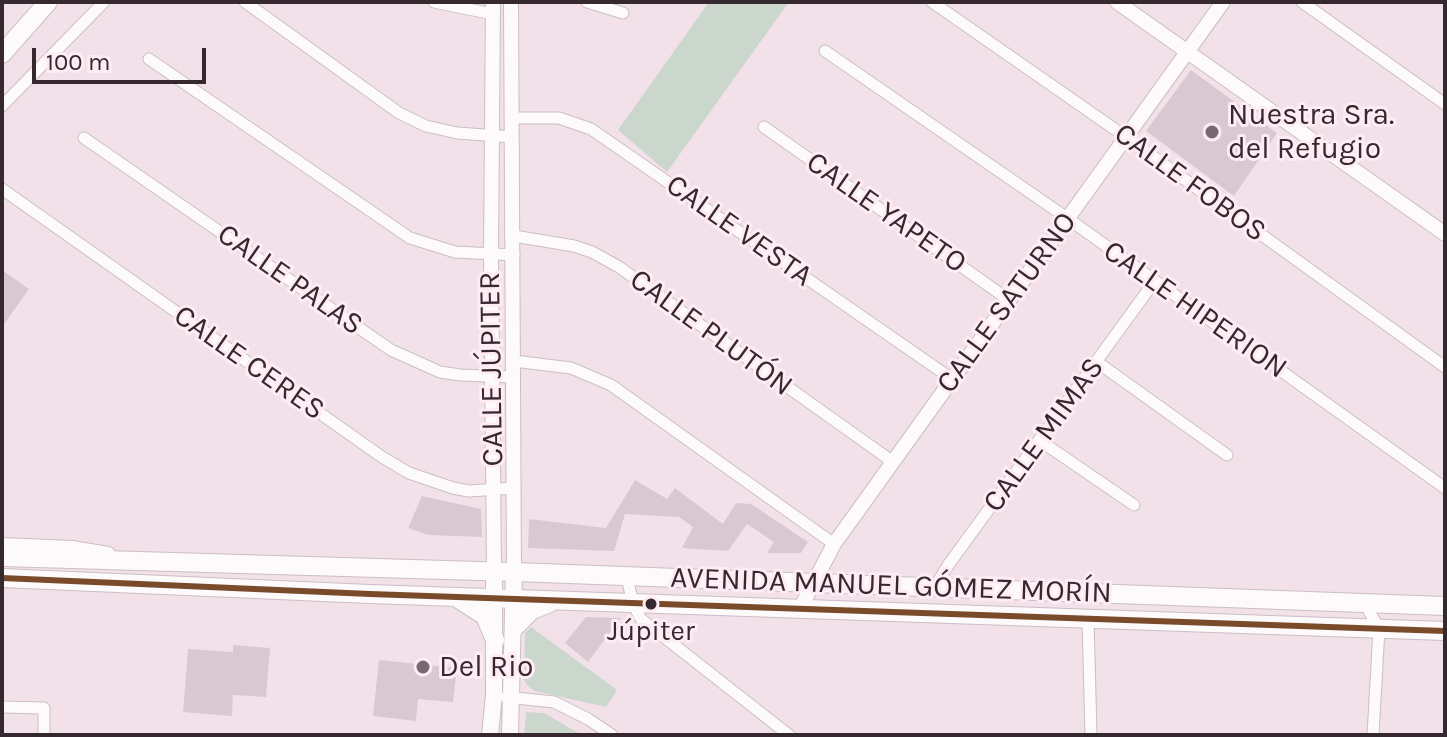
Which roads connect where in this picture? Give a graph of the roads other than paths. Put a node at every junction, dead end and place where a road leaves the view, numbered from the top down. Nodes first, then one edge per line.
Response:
1 (48, 2) edge
2 (104, 2) edge
3 (245, 2) edge
4 (434, 2) edge
5 (511, 2) edge
6 (587, 2) edge
7 (932, 2) edge
8 (1117, 2) edge
9 (1223, 2) edge
10 (1302, 2) edge
11 (493, 8) edge
12 (623, 13) dead end
13 (825, 51) dead end
14 (1187, 52) junction
15 (2, 54) edge
16 (149, 59) dead end
17 (1445, 104) edge
18 (2, 106) edge
19 (513, 118) junction
20 (764, 127) dead end
21 (492, 137) junction
22 (513, 137) junction
23 (1126, 137) junction
24 (84, 138) dead end
25 (2, 189) edge
26 (1067, 218) junction
27 (1445, 234) edge
28 (514, 236) junction
29 (491, 254) junction
30 (514, 255) junction
31 (1154, 282) junction
32 (1009, 300) junction
33 (1097, 362) junction
34 (1445, 367) edge
35 (514, 369) junction
36 (492, 376) junction
37 (952, 379) junction
38 (1039, 440) junction
39 (1227, 455) dead end
40 (893, 462) junction
41 (514, 488) junction
42 (1445, 488) edge
43 (493, 490) junction
44 (1134, 505) dead end
45 (834, 544) junction
46 (2, 545) edge
47 (2, 557) edge
48 (128, 560) junction
49 (494, 572) junction
50 (514, 572) junction
51 (627, 577) junction
52 (2, 578) edge
53 (97, 582) junction
54 (812, 584) junction
55 (2, 586) edge
56 (934, 588) junction
57 (455, 597) junction
58 (494, 599) junction
59 (515, 599) junction
60 (556, 601) junction
61 (1364, 602) junction
62 (633, 604) junction
63 (1445, 606) edge
64 (800, 609) junction
65 (1088, 619) junction
66 (514, 628) junction
67 (1379, 629) junction
68 (1445, 631) edge
69 (495, 640) junction
70 (494, 695) junction
71 (512, 698) junction
72 (2, 707) edge
73 (44, 735) edge
74 (490, 735) edge
75 (510, 735) edge
76 (612, 735) edge
77 (789, 735) edge
78 (1091, 735) edge
79 (1373, 735) edge

1 - 15 main road
2 - 18 street
3 - 21 street
4 - 11 street
5 - 19 street, CALLE JÚPITER
6 - 12 street
7 - 23 street, CALLE FOBOS
8 - 14 street
9 - 14 street, CALLE SATURNO
10 - 17 street
11 - 21 street, CALLE JÚPITER
13 - 26 street, CALLE HIPERION
14 - 23 street, CALLE SATURNO
14 - 27 street
16 - 29 street
19 - 22 street, CALLE JÚPITER
19 - 37 street, CALLE VESTA
20 - 32 street, CALLE YAPETO
21 - 22 street
21 - 29 street, CALLE JÚPITER
22 - 28 street, CALLE JÚPITER
23 - 26 street, CALLE SATURNO
23 - 34 street, CALLE FOBOS
24 - 36 street, CALLE PALAS
25 - 43 street, CALLE CERES
26 - 31 street, CALLE HIPERION
26 - 32 street, CALLE SATURNO
28 - 30 street, CALLE JÚPITER
28 - 40 street, CALLE PLUTÓN
29 - 30 street
29 - 36 street, CALLE JÚPITER
30 - 35 street, CALLE JÚPITER
31 - 33 street, CALLE MIMAS
31 - 42 street, CALLE HIPERION
32 - 37 street, CALLE SATURNO
33 - 38 street, CALLE MIMAS
33 - 39 street
35 - 36 street, CALLE PALAS
35 - 41 street, CALLE JÚPITER
35 - 45 street, CALLE PALAS
36 - 43 street, CALLE JÚPITER
37 - 40 street, CALLE SATURNO
38 - 44 street
38 - 56 street, CALLE MIMAS
40 - 45 street, CALLE SATURNO
41 - 43 street, CALLE CERES
41 - 50 street, CALLE JÚPITER
43 - 49 street, CALLE JÚPITER
45 - 54 street, CALLE SATURNO
46 - 48 street
47 - 48 main road, AVENIDA MANUEL GÓMEZ MORÍN
48 - 49 main road, AVENIDA MANUEL GÓMEZ MORÍN
49 - 50 main road, AVENIDA MANUEL GÓMEZ MORÍN
49 - 58 main road, CALLE JÚPITER
50 - 51 main road, AVENIDA MANUEL GÓMEZ MORÍN
50 - 59 main road, CALLE JÚPITER
51 - 54 main road, AVENIDA MANUEL GÓMEZ MORÍN
51 - 62 street
52 - 53 main road, AVENIDA MANUEL GÓMEZ MORÍN
53 - 55 street
53 - 57 main road, AVENIDA MANUEL GÓMEZ MORÍN
54 - 56 main road, AVENIDA MANUEL GÓMEZ MORÍN
54 - 64 street, CALLE SATURNO
56 - 61 main road, AVENIDA MANUEL GÓMEZ MORÍN
57 - 58 main road, AVENIDA MANUEL GÓMEZ MORÍN
57 - 69 main road
58 - 59 main road, AVENIDA MANUEL GÓMEZ MORÍN
58 - 69 main road, CALLE JÚPITER
59 - 60 main road, AVENIDA MANUEL GÓMEZ MORÍN
59 - 66 main road, CALLE JÚPITER
60 - 62 main road, AVENIDA MANUEL GÓMEZ MORÍN
60 - 66 main road
61 - 63 main road, AVENIDA MANUEL GÓMEZ MORÍN
61 - 67 street
62 - 64 main road, AVENIDA MANUEL GÓMEZ MORÍN
62 - 77 street
64 - 65 main road, AVENIDA MANUEL GÓMEZ MORÍN
65 - 67 main road, AVENIDA MANUEL GÓMEZ MORÍN
65 - 78 street
66 - 71 main road, CALLE JÚPITER
67 - 68 main road, AVENIDA MANUEL GÓMEZ MORÍN
67 - 79 street
69 - 70 main road, CALLE JÚPITER
70 - 71 street
70 - 74 main road, CALLE JÚPITER
71 - 75 main road, CALLE JÚPITER
71 - 76 street
72 - 73 street

